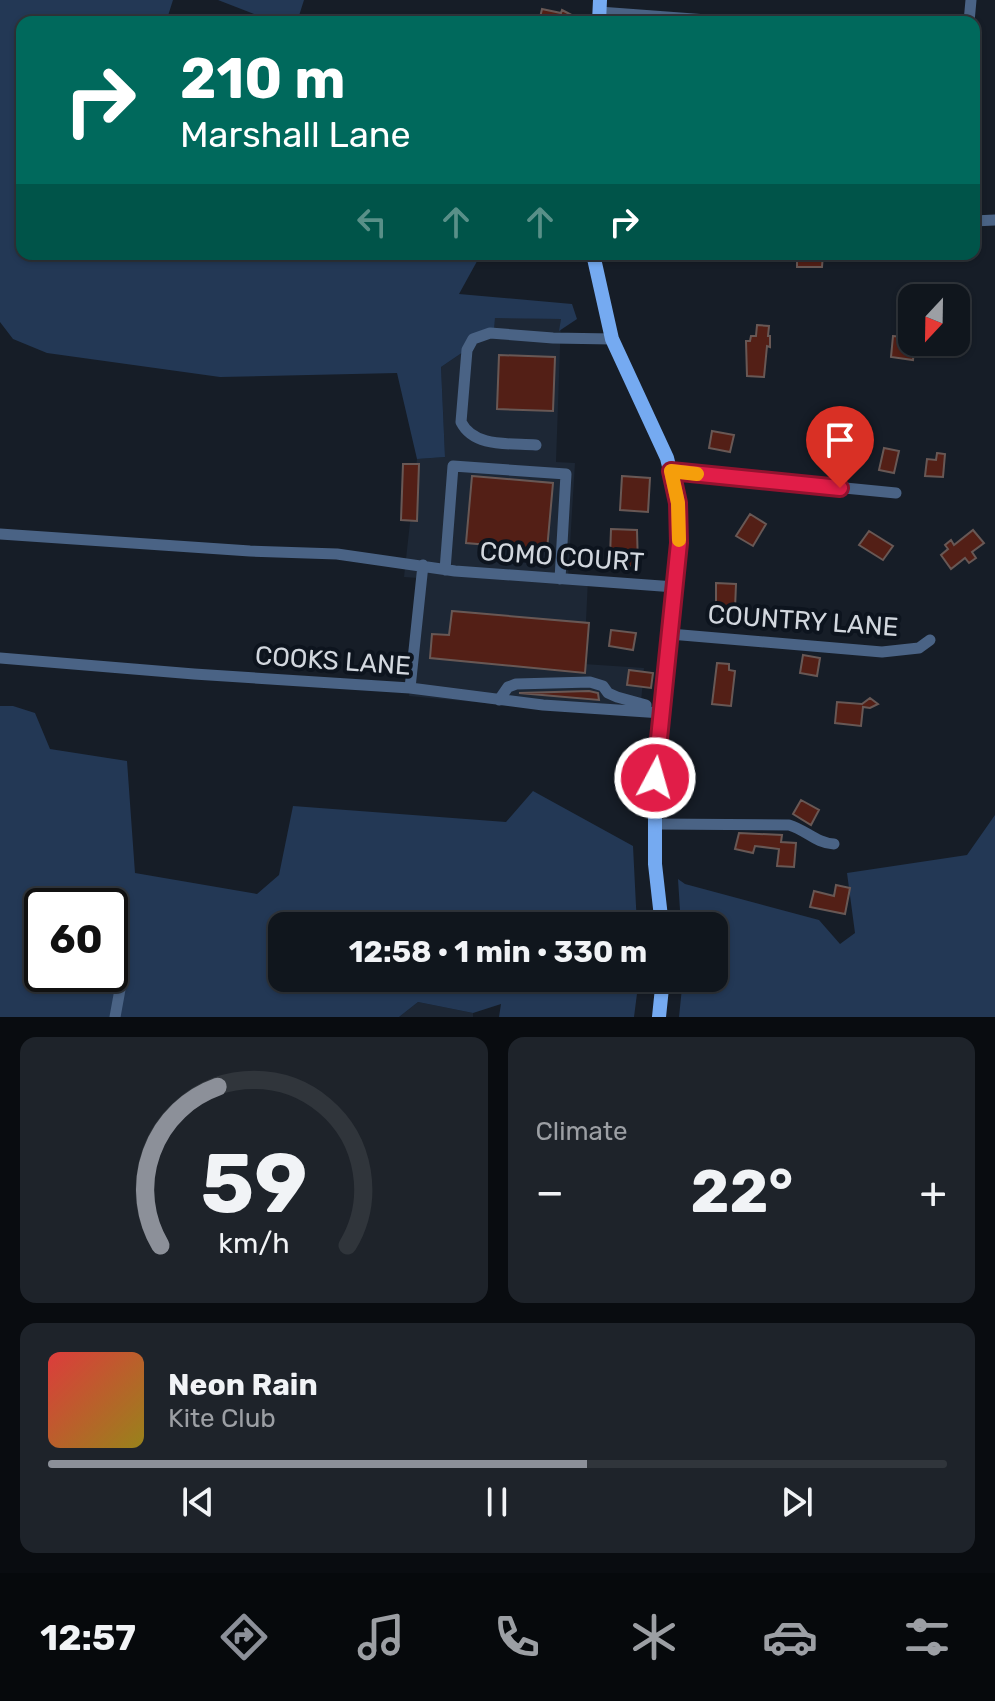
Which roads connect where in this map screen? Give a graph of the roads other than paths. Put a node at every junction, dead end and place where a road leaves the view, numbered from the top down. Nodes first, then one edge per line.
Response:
1 (599, 11) edge
2 (660, 16) edge
3 (594, 260) edge
4 (612, 339) junction
5 (536, 445) dead end
6 (671, 471) junction
7 (896, 493) dead end
8 (0, 534) edge
9 (423, 565) junction
10 (445, 570) junction
11 (560, 579) junction
12 (675, 587) junction
13 (670, 634) junction
14 (930, 640) dead end
15 (0, 658) edge
16 (410, 688) junction
17 (499, 700) junction
18 (662, 710) junction
19 (655, 824) junction
20 (834, 844) dead end
21 (660, 912) edge
22 (120, 992) edge
23 (662, 992) edge
24 (115, 1017) edge
25 (659, 1017) edge

1 - 2 street
3 - 4 main road
4 - 5 street
4 - 6 main road
6 - 7 street
6 - 12 main road
8 - 9 street, COMO COURT
9 - 10 street, COMO COURT
9 - 16 street
10 - 11 street, COMO COURT
10 - 11 street
11 - 12 street, COMO COURT
12 - 13 main road
13 - 14 street, COUNTRY LANE
13 - 18 main road
15 - 16 street, COOKS LANE
16 - 17 street, COOKS LANE
17 - 18 street, COOKS LANE
17 - 18 street
18 - 19 main road
19 - 20 street
19 - 21 main road
22 - 24 street
23 - 25 main road

